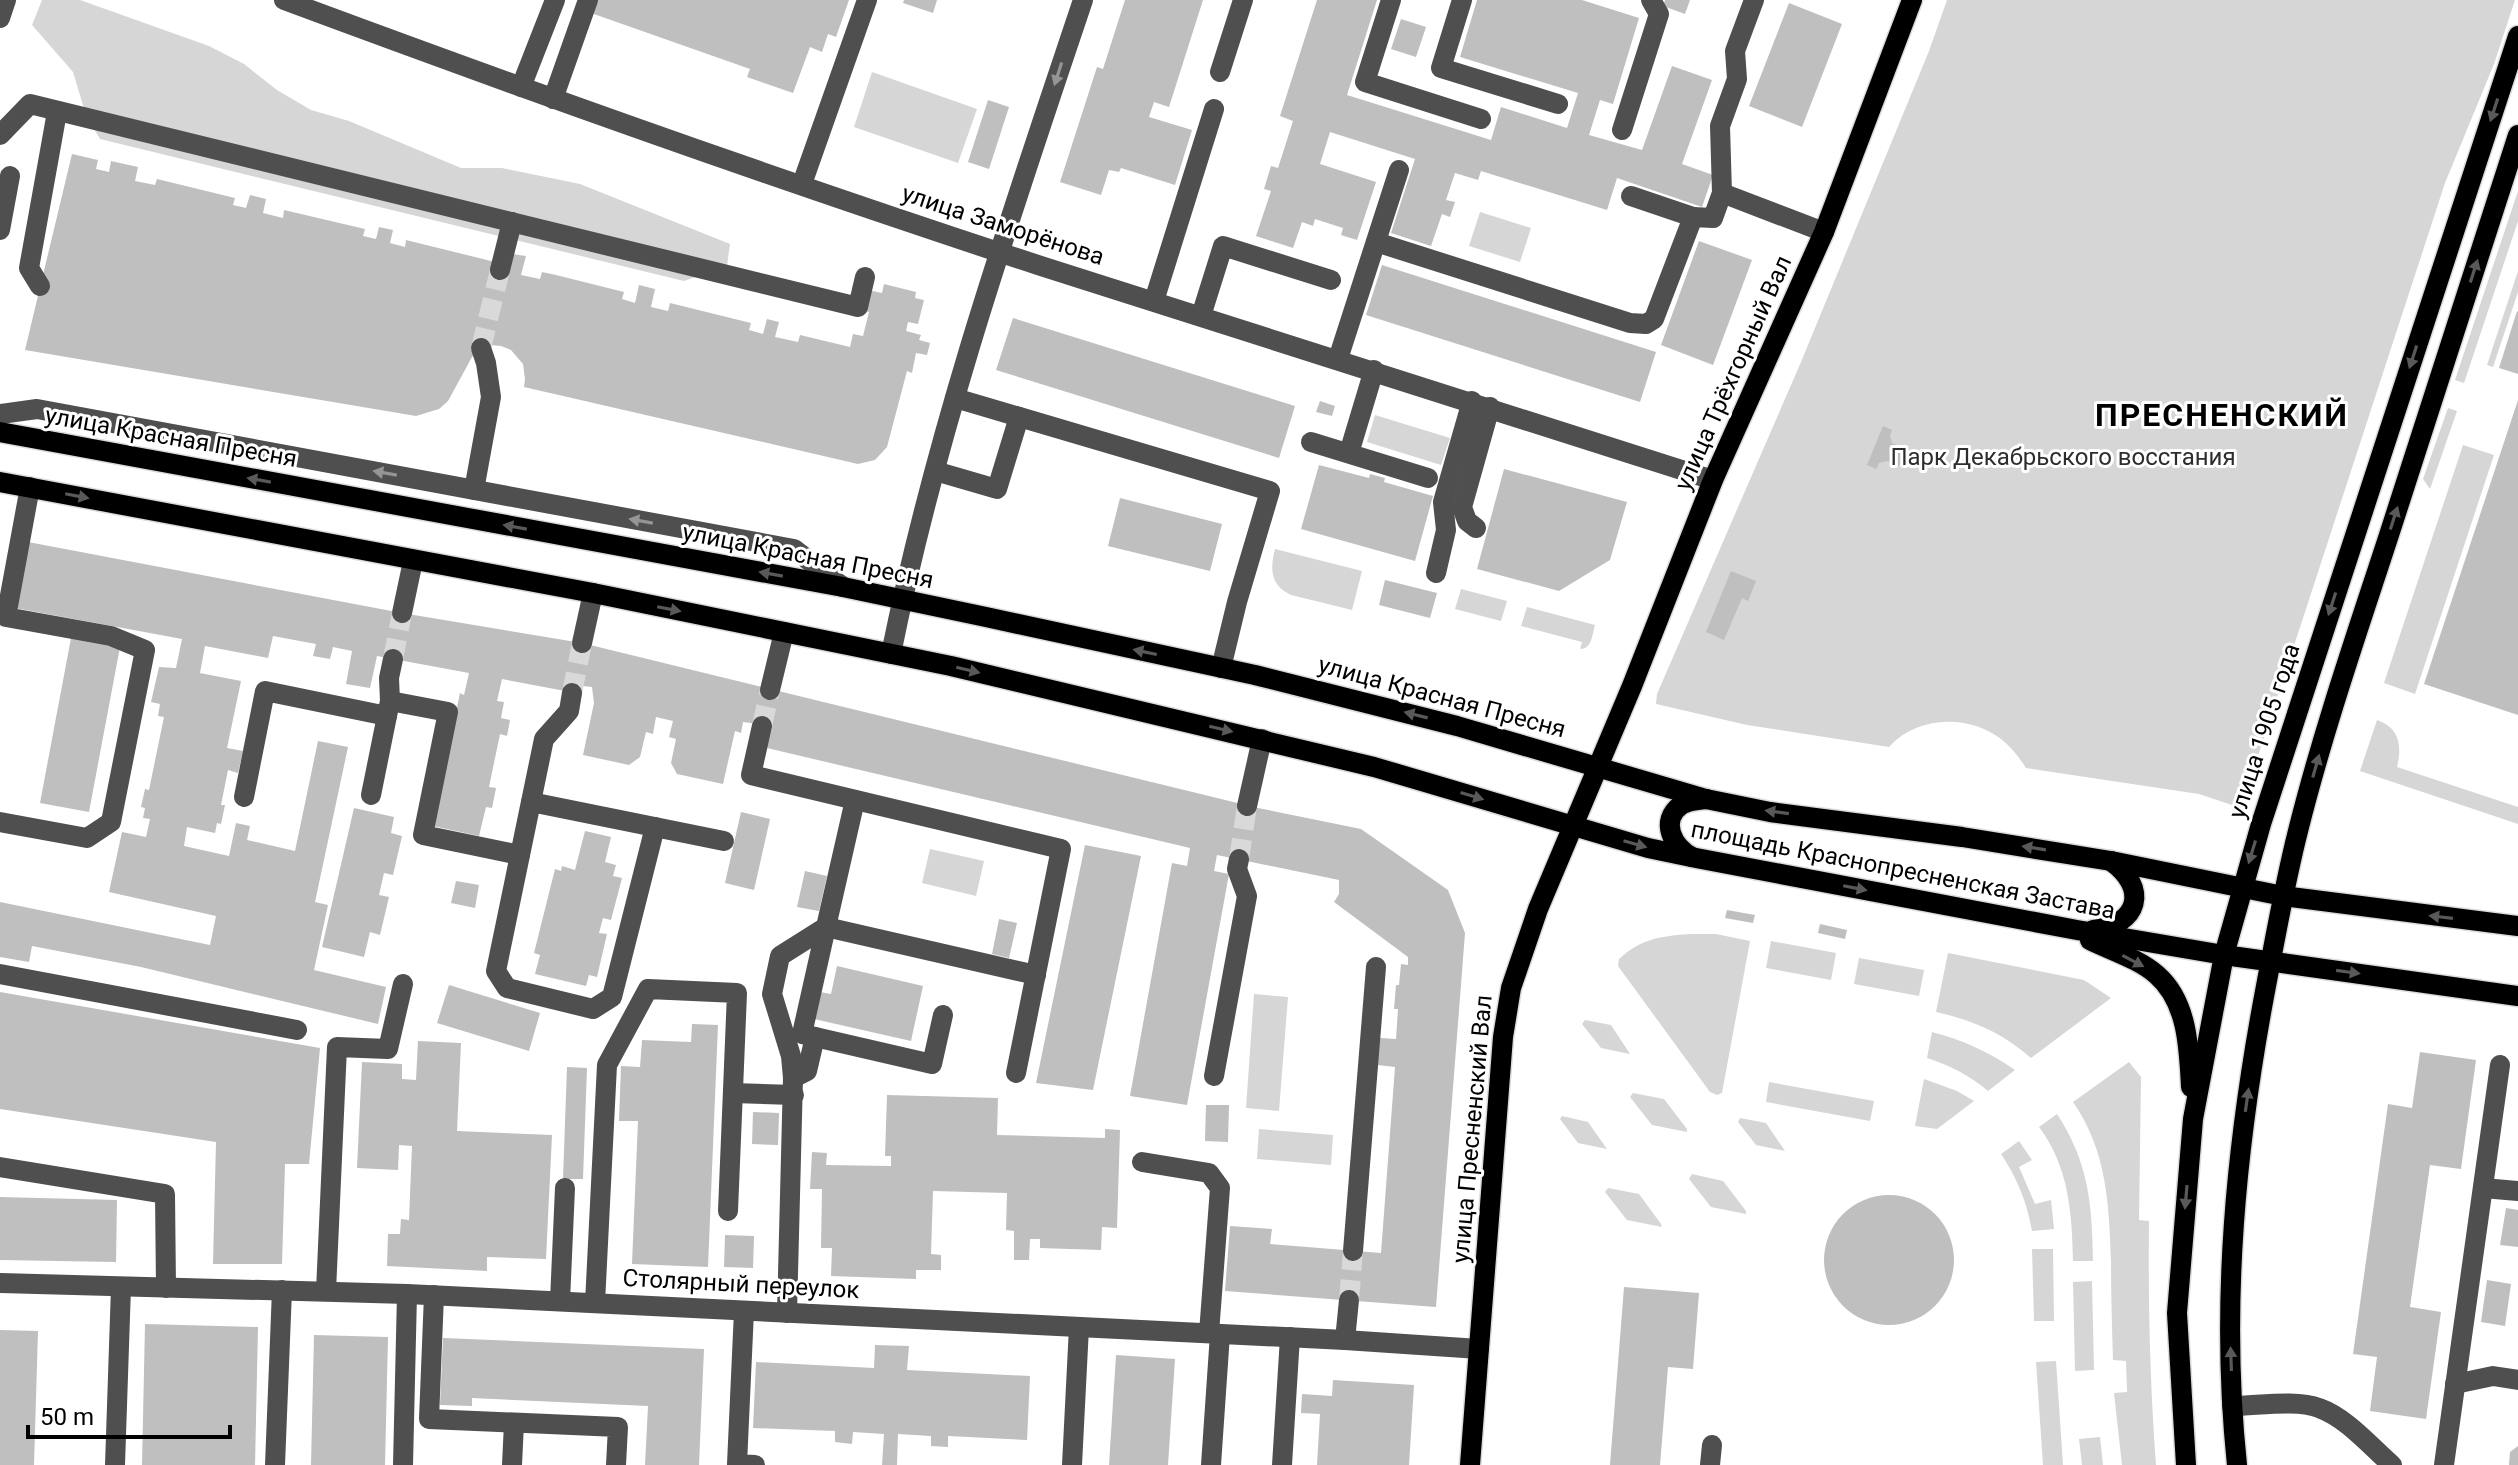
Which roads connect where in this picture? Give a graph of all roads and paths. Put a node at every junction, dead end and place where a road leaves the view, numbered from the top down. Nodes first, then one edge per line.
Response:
1 (6, 0) edge
2 (284, 0) edge
3 (555, 0) edge
4 (588, 0) edge
5 (867, 0) edge
6 (1083, 0) edge
7 (1243, 0) edge
8 (1391, 0) edge
9 (1462, 0) edge
10 (1651, 0) edge
11 (1754, 0) edge
12 (1906, 2) edge
13 (0, 18) edge
14 (2518, 36) edge
15 (1220, 72) dead end
16 (521, 87) junction
17 (553, 99) junction
18 (1558, 104) dead end
19 (1214, 109) dead end
20 (57, 112) junction
21 (1481, 119) dead end
22 (1622, 130) dead end
23 (0, 135) edge
24 (2518, 135) edge
25 (1399, 170) dead end
26 (10, 176) dead end
27 (802, 184) junction
28 (1722, 193) junction
29 (1631, 196) dead end
30 (1693, 217) junction
31 (1, 219) edge
32 (512, 222) junction
33 (1824, 232) junction
34 (1376, 242) junction
35 (999, 251) junction
36 (500, 270) tunnel mouth
37 (865, 277) dead end
38 (1331, 280) dead end
39 (40, 286) dead end
40 (1154, 301) junction
41 (1201, 316) junction
42 (481, 348) tunnel mouth
43 (1338, 359) junction
44 (1374, 370) junction
45 (955, 398) junction
46 (1481, 404) junction
47 (0, 414) edge
48 (1019, 417) junction
49 (0, 432) edge
50 (1311, 442) dead end
51 (1349, 453) junction
52 (935, 471) junction
53 (1428, 478) dead end
54 (1713, 480) junction
55 (0, 482) edge
56 (30, 487) junction
57 (474, 490) junction
58 (1476, 528) dead end
59 (413, 561) junction
60 (1436, 573) dead end
61 (843, 587) junction
62 (593, 593) junction
63 (902, 599) junction
64 (402, 613) tunnel mouth
65 (784, 632) junction
66 (582, 643) tunnel mouth
67 (891, 654) junction
68 (393, 659) tunnel mouth
69 (1221, 668) junction
70 (770, 690) tunnel mouth
71 (572, 693) tunnel mouth
72 (389, 708) junction
73 (762, 726) tunnel mouth
74 (1262, 739) junction
75 (1599, 767) junction
76 (371, 795) dead end
77 (244, 797) dead end
78 (1706, 799) junction
79 (855, 800) junction
80 (531, 802) junction
81 (1247, 806) tunnel mouth
82 (0, 822) edge
83 (655, 827) junction
84 (1574, 827) junction
85 (724, 841) dead end
86 (520, 855) junction
87 (1696, 858) junction
88 (1239, 859) tunnel mouth
89 (2111, 861) junction
90 (2241, 889) junction
91 (2283, 896) junction
92 (2518, 926) edge
93 (826, 927) junction
94 (2070, 929) junction
95 (2224, 955) junction
96 (2270, 961) junction
97 (1376, 967) dead end
98 (0, 974) edge
99 (1036, 975) junction
100 (403, 984) dead end
101 (2518, 996) edge
102 (943, 1015) dead end
103 (297, 1030) dead end
104 (815, 1037) junction
105 (2500, 1065) dead end
106 (1016, 1073) dead end
107 (1214, 1076) dead end
108 (794, 1087) junction
109 (733, 1093) junction
110 (2193, 1119) junction
111 (1142, 1162) dead end
112 (0, 1167) edge
113 (565, 1188) dead end
114 (2483, 1188) junction
115 (2518, 1191) edge
116 (728, 1211) dead end
117 (1353, 1251) tunnel mouth
118 (0, 1283) edge
119 (121, 1287) junction
120 (166, 1288) junction
121 (282, 1290) junction
122 (326, 1291) junction
123 (407, 1294) junction
124 (434, 1295) junction
125 (1349, 1300) tunnel mouth
126 (560, 1301) junction
127 (595, 1303) junction
128 (744, 1311) junction
129 (787, 1313) junction
130 (1079, 1327) junction
131 (1214, 1334) junction
132 (1290, 1337) junction
133 (1345, 1340) junction
134 (1479, 1349) junction
135 (2518, 1380) edge
136 (2455, 1384) junction
137 (2232, 1406) junction
138 (514, 1423) junction
139 (2234, 1459) edge
140 (2187, 1461) edge
141 (115, 1465) edge
142 (275, 1465) edge
143 (403, 1465) edge
144 (512, 1465) edge
145 (616, 1465) edge
146 (755, 1465) edge
147 (1072, 1465) edge
148 (1211, 1465) edge
149 (1282, 1465) edge
150 (1470, 1465) edge
151 (2392, 1465) edge
152 (2444, 1465) edge

1 - 13 street
2 - 16 street, улица Заморёнова
3 - 16 street
4 - 17 street
5 - 27 street
6 -> 35 street
7 - 15 street
8 - 21 street
9 - 18 street
10 - 22 street
11 - 28 street
12 - 33 main road, улица Трёхгорный Вал
14 -> 90 main road, улица 1905 года
16 - 17 street, улица Заморёнова
17 - 27 street, улица Заморёнова
19 - 40 street
20 - 23 street
20 - 32 street
20 - 39 street
91 -> 24 main road
25 - 34 street
26 - 31 street
27 - 35 street, улица Заморёнова
28 - 30 street
28 - 33 street
29 - 30 street
30 - 34 street
32 - 36 street
32 - 37 street
33 - 54 main road, улица Трёхгорный Вал
34 - 43 street
35 - 40 street, улица Заморёнова
35 - 45 street
38 - 41 street
40 - 41 street, улица Заморёнова
41 - 43 street, улица Заморёнова
42 - 57 street
43 - 44 street, улица Заморёнова
44 - 46 street, улица Заморёнова
44 - 51 street
45 - 48 street
45 - 52 street
46 - 54 street, улица Заморёнова
46 - 58 street
46 - 60 street
57 -> 47 street
48 - 52 street
48 - 69 street
61 -> 49 main road, улица Красная Пресня
50 - 51 street
51 - 53 street
52 - 63 street
54 - 75 main road, улица Трёхгорный Вал
55 - 56 main road
56 -> 59 main road
56 - 82 street
61 -> 57 street
59 - 62 main road
59 - 64 street
61 - 63 main road, улица Красная Пресня
62 -> 65 main road
62 - 66 street
63 - 67 street
69 -> 63 main road, улица Красная Пресня
65 - 67 main road
65 - 70 street
67 -> 74 main road
68 - 72 street
75 -> 69 main road, улица Красная Пресня
71 - 80 street
72 - 76 street
72 - 77 street
72 - 86 street
73 - 79 street
74 - 81 street
74 -> 84 main road
75 - 78 main road, площадь Краснопресненская Застава
75 - 84 main road, улица Пресненский Вал
78 - 87 main road
89 -> 78 main road, площадь Краснопресненская Застава
79 - 93 street
79 - 99 street
80 - 83 street
80 - 86 street
83 - 85 street
83 - 86 street
84 -> 87 main road, площадь Краснопресненская Застава
84 - 134 main road, улица Пресненский Вал
87 -> 94 main road, площадь Краснопресненская Застава
88 - 107 street
89 - 90 main road, площадь Краснопресненская Застава
89 - 94 main road
90 - 91 main road, площадь Краснопресненская Застава
90 - 95 main road, улица 1905 года
92 -> 91 main road, площадь Краснопресненская Застава
91 - 96 main road
93 - 99 street
93 - 104 street
93 - 108 street
94 - 95 main road, площадь Краснопресненская Застава
94 -> 110 main road
95 - 96 main road, площадь Краснопресненская Застава
95 - 110 main road, улица 1905 года
96 -> 101 main road, площадь Краснопресненская Застава
137 -> 96 main road
97 - 117 street
98 - 103 street
99 - 106 street
100 - 122 street
102 - 104 street
104 - 108 street
105 - 114 street
108 - 109 street
108 - 129 street
109 - 116 street
109 - 127 street
110 -> 140 main road, улица 1905 года
111 - 131 street
112 - 120 street
113 - 126 street
114 - 115 street
114 - 136 street
118 - 119 street, Столярный переулок
119 - 120 street, Столярный переулок
119 - 141 street
120 - 121 street, Столярный переулок
121 - 122 street, Столярный переулок
121 - 142 street
122 - 123 street, Столярный переулок
123 - 124 street, Столярный переулок
123 - 143 street
124 - 126 street, Столярный переулок
124 - 138 street
125 - 133 street
126 - 127 street, Столярный переулок
127 - 128 street, Столярный переулок
128 - 129 street, Столярный переулок
128 - 146 street
129 - 130 street, Столярный переулок
130 - 131 street, Столярный переулок
130 - 147 street
131 - 132 street, Столярный переулок
131 - 148 street
132 - 133 street, Столярный переулок
132 - 149 street
133 - 134 street, Столярный переулок
134 - 150 main road, улица Пресненский Вал
135 - 136 street
136 - 152 street
137 - 139 main road
137 - 151 street
138 - 144 street
138 - 145 street

